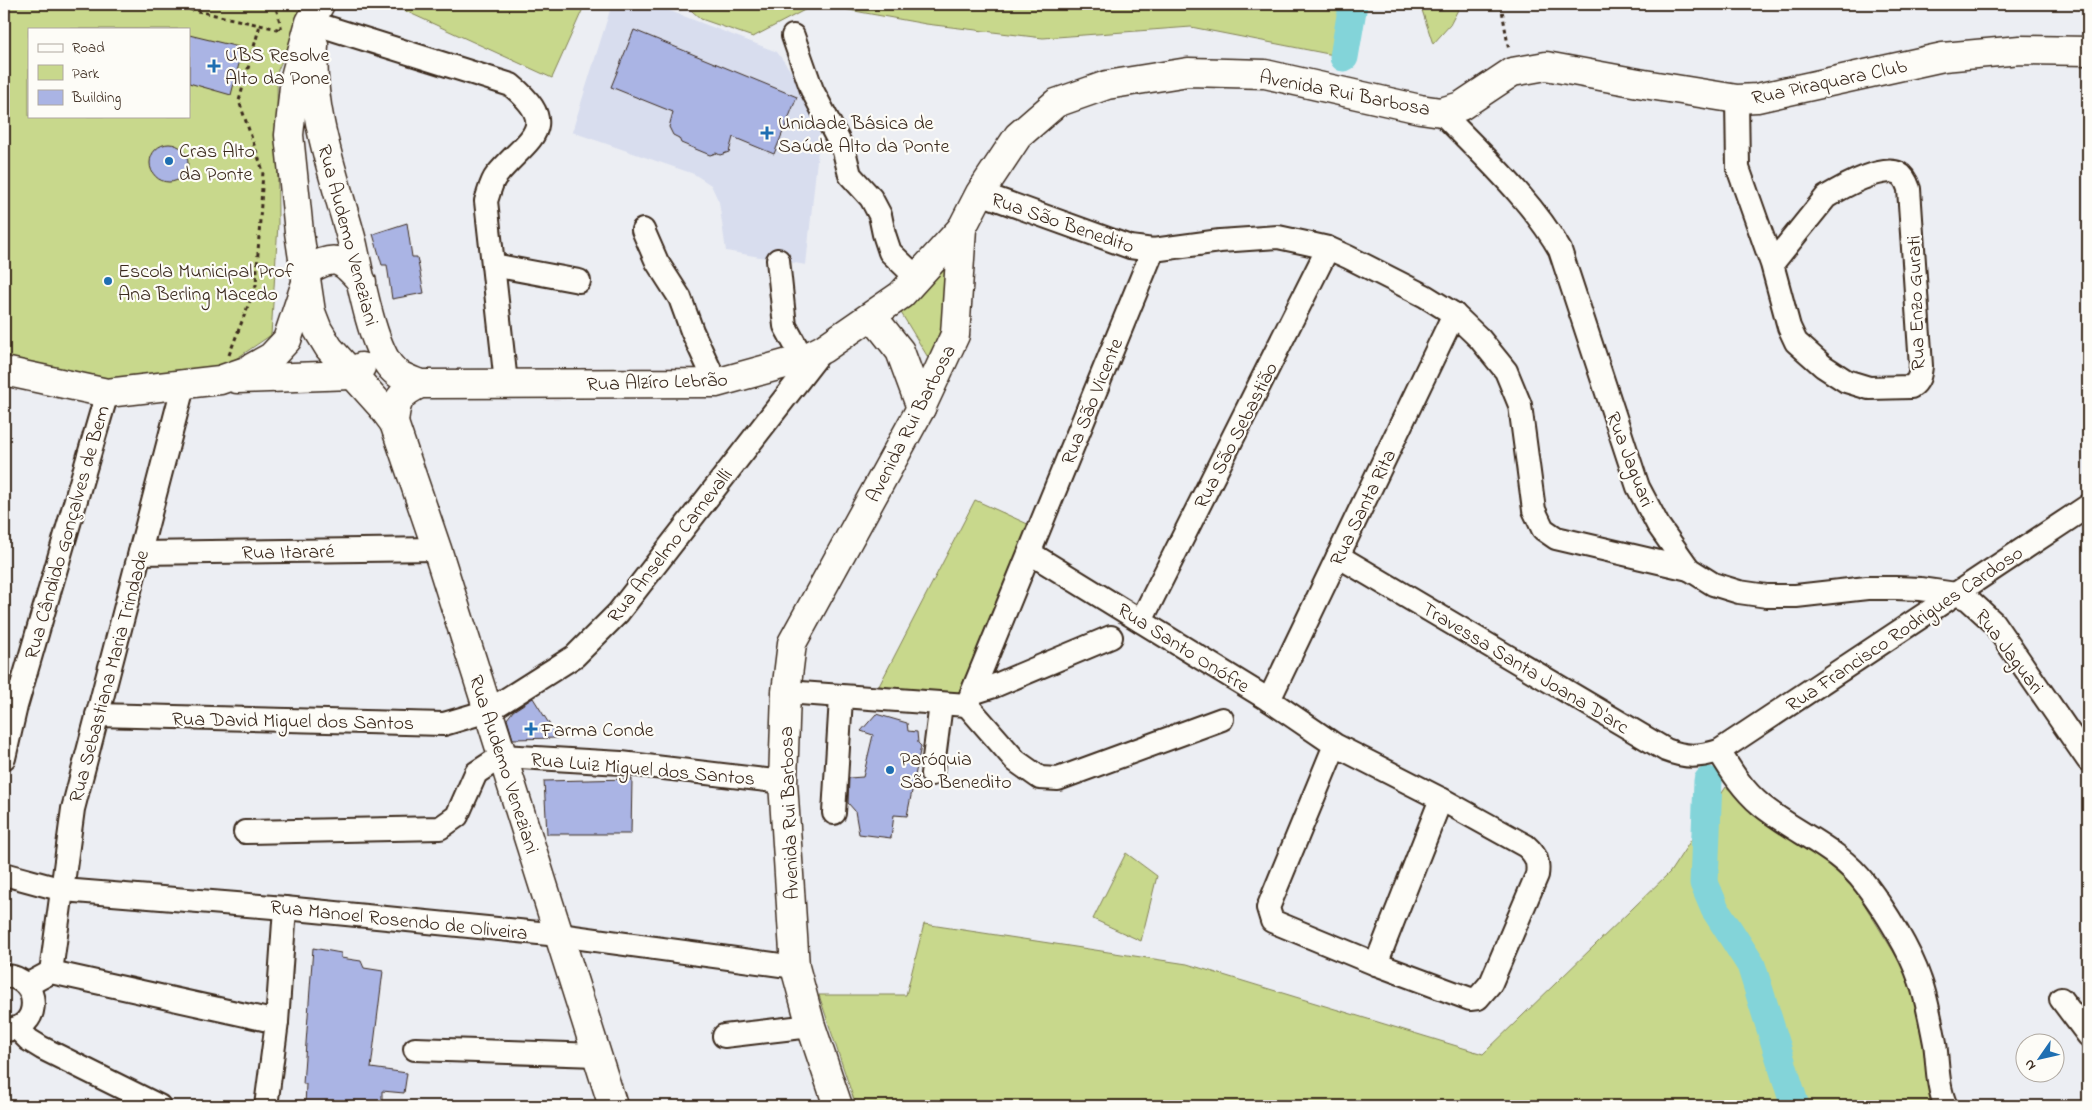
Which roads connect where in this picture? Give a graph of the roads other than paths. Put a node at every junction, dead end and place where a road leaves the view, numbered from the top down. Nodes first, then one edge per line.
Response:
1 (315, 16) edge
2 (793, 36) dead end
3 (2088, 51) edge
4 (1512, 72) joint
5 (1736, 99) junction
6 (1441, 112) junction
7 (980, 193) junction
8 (962, 228) junction
9 (643, 230) dead end
10 (1328, 248) junction
11 (1153, 250) junction
12 (778, 260) dead end
13 (1772, 264) junction
14 (493, 265) junction
15 (305, 278) junction
16 (917, 278) junction
17 (579, 281) dead end
18 (362, 282) junction
19 (1454, 314) junction
20 (872, 316) junction
21 (376, 338) junction
22 (813, 354) junction
23 (4, 371) edge
24 (352, 375) junction
25 (220, 380) junction
26 (184, 383) junction
27 (716, 383) junction
28 (420, 384) junction
29 (506, 384) junction
30 (107, 393) junction
31 (921, 408) junction
32 (394, 423) junction
33 (2088, 506) edge
34 (437, 549) junction
35 (1030, 552) junction
36 (140, 553) junction
37 (1338, 556) junction
38 (1690, 569) junction
39 (1956, 594) junction
40 (1141, 621) junction
41 (1111, 637) dead end
42 (786, 692) junction
43 (841, 698) junction
44 (970, 699) junction
45 (1269, 700) junction
46 (941, 704) junction
47 (488, 711) junction
48 (97, 715) junction
49 (1222, 720) dead end
50 (1335, 745) junction
51 (1719, 751) junction
52 (502, 756) junction
53 (4, 758) edge
54 (2088, 760) edge
55 (932, 774) dead end
56 (783, 782) junction
57 (1441, 799) junction
58 (834, 813) dead end
59 (246, 832) dead end
60 (4, 874) edge
61 (62, 890) junction
62 (285, 908) junction
63 (559, 935) junction
64 (1376, 964) junction
65 (795, 967) junction
66 (51, 972) junction
67 (4, 976) edge
68 (26, 985) junction
69 (2061, 998) dead end
70 (277, 1022) junction
71 (812, 1026) junction
72 (11, 1029) edge
73 (2088, 1035) edge
74 (724, 1036) dead end
75 (415, 1048) dead end
76 (597, 1056) junction
77 (159, 1106) edge
78 (266, 1106) edge
79 (613, 1106) edge
80 (838, 1106) edge
81 (1946, 1106) edge

1 - 14 street
1 - 15 main road, Rua Audemo Veneziani
1 - 18 main road, Rua Audemo Veneziani
2 - 16 street
3 - 5 main road, Rua Piraquara Club
4 - 5 main road, Rua Piraquara Club
4 - 6 main road, Avenida Rui Barbosa
5 - 13 street, Rua Enzo Gurati
6 - 7 main road, Avenida Rui Barbosa
6 - 38 street, Rua Jaguari
7 - 8 main road, Avenida Rui Barbosa
7 - 11 street, Rua São Benedito
8 - 16 main road, Rua Alzíro Lebrão
8 - 31 main road, Avenida Rui Barbosa
9 - 27 street
10 - 11 street, Rua São Benedito
10 - 19 street, Rua São Benedito
10 - 40 street, Rua São Sebastião
11 - 35 street, Rua São Vicente
12 - 22 street
13 - 13 street, Rua Enzo Gurati
14 - 17 street
14 - 29 street
15 - 18 main road
15 - 24 main road, Rua Audemo Veneziani
15 - 25 main road
16 - 20 main road, Rua Alzíro Lebrão
18 - 21 main road, Rua Audemo Veneziani
19 - 37 street, Rua Santa Rita
19 - 38 street, Rua São Benedito
20 - 22 main road, Rua Alzíro Lebrão
20 - 31 main road
21 - 24 main road
21 - 28 main road, Rua Audemo Veneziani
22 - 27 main road, Rua Alzíro Lebrão
22 - 47 street, Rua Anselmo Carnevalli
23 - 30 main road
24 - 25 main road
24 - 32 main road, Rua Audemo Veneziani
25 - 26 main road
26 - 30 main road
26 - 36 street, Rua Sebastiana Maria Trindade
27 - 29 main road, Rua Alzíro Lebrão
28 - 29 main road, Rua Alzíro Lebrão
28 - 32 main road
30 - 53 street, Rua Cândido Gonçalves de Bem
31 - 42 main road, Avenida Rui Barbosa
32 - 34 main road, Rua Audemo Veneziani
33 - 39 street, Rua Francisco Rodrigues Cardoso
34 - 36 street, Rua Itararé
34 - 47 main road, Rua Audemo Veneziani
35 - 40 street, Rua Santo Onófre
35 - 44 street, Rua São Vicente
36 - 48 street, Rua Sebastiana Maria Trindade
37 - 45 street, Rua Santa Rita
37 - 51 street, Travessa Santa Joana D'arc
38 - 39 street, Rua Jaguari
39 - 51 street, Rua Francisco Rodrigues Cardoso
39 - 54 street, Rua Jaguari
40 - 45 street, Rua Santo Onófre
41 - 44 street
42 - 43 street
42 - 56 main road, Avenida Rui Barbosa
43 - 46 street
43 - 58 street
44 - 46 street
44 - 49 street
45 - 50 street, Rua Santo Onófre
46 - 55 street
47 - 48 street, Rua David Miguel dos Santos
47 - 52 main road, Rua Audemo Veneziani
48 - 61 street, Rua Sebastiana Maria Trindade
50 - 57 street, Rua Santo Onófre
50 - 64 street
51 - 81 street
52 - 56 street, Rua Luiz Miguel dos Santos
52 - 59 street
52 - 63 main road, Rua Audemo Veneziani
56 - 65 main road, Avenida Rui Barbosa
57 - 64 street
57 - 64 street, Rua Santo Onófre
60 - 61 street, Rua Manoel Rosendo de Oliveira
61 - 62 street, Rua Manoel Rosendo de Oliveira
61 - 66 street, Rua Sebastiana Maria Trindade
62 - 63 street, Rua Manoel Rosendo de Oliveira
62 - 70 street
63 - 65 street, Rua Manoel Rosendo de Oliveira
63 - 76 main road, Rua Audemo Veneziani
65 - 71 main road, Avenida Rui Barbosa
66 - 68 street
66 - 70 street
67 - 68 street
68 - 72 street
69 - 73 street
70 - 78 street
71 - 74 street
71 - 80 main road, Avenida Rui Barbosa
72 - 77 street
75 - 76 street
76 - 79 main road, Rua Audemo Veneziani

